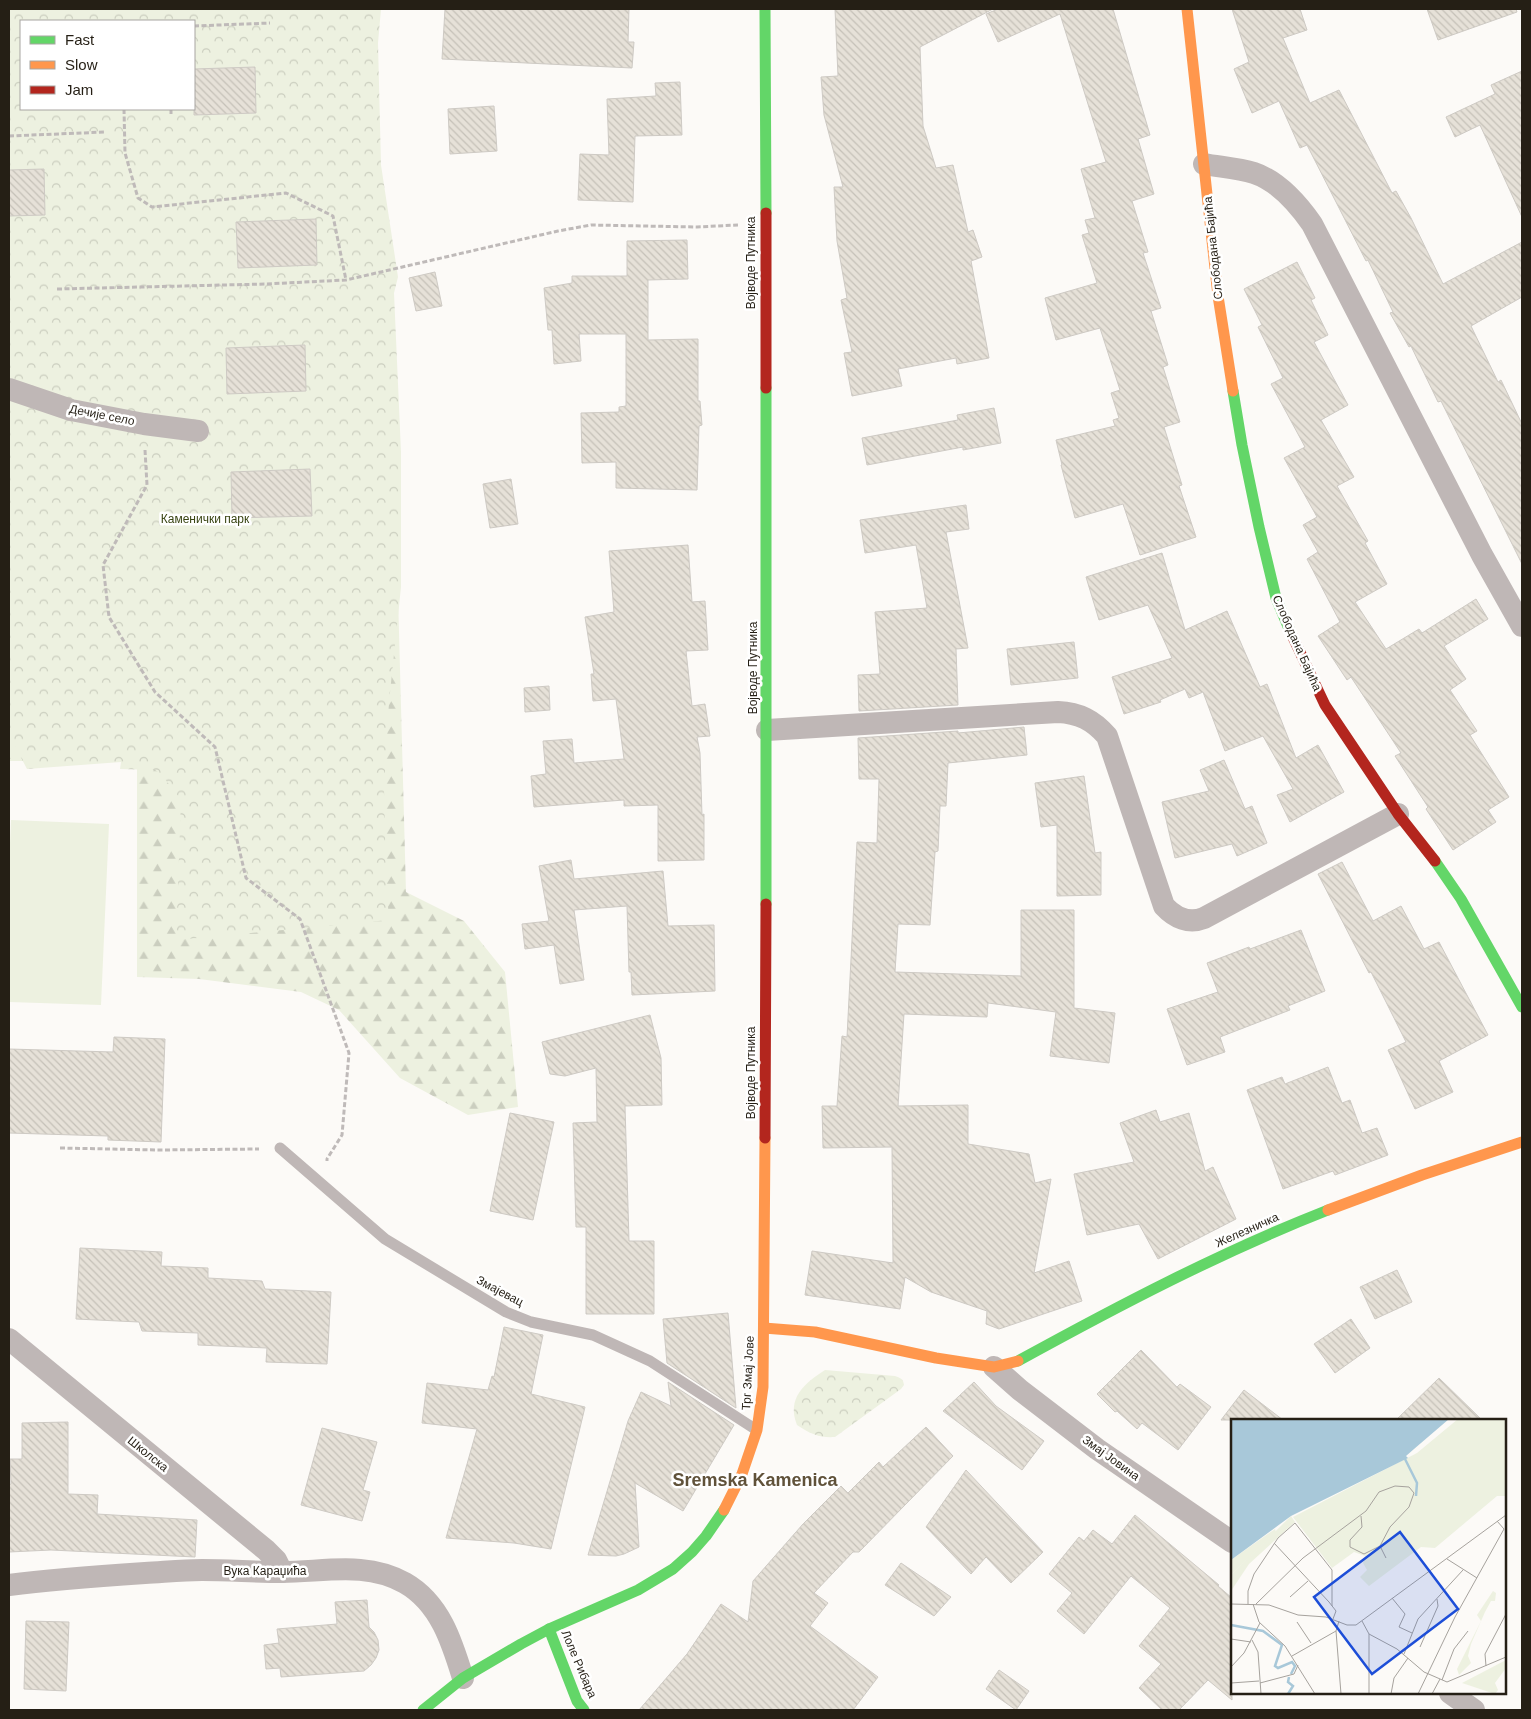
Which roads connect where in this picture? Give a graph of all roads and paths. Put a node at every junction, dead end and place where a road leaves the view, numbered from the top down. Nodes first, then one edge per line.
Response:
1 (765, 9) edge
2 (1187, 9) edge
3 (270, 23) dead end
4 (195, 26) edge
5 (124, 110) edge
6 (171, 110) edge
7 (171, 116) dead end
8 (105, 132) dead end
9 (9, 136) edge
10 (1204, 164) junction
11 (742, 225) dead end
12 (346, 280) junction
13 (57, 289) dead end
14 (9, 389) edge
15 (144, 424) junction
16 (198, 431) dead end
17 (1522, 626) edge
18 (767, 730) junction
19 (1398, 814) junction
20 (1522, 1006) edge
21 (1522, 1142) edge
22 (60, 1148) dead end
23 (280, 1148) joint
24 (332, 1194) junction
25 (764, 1328) junction
26 (9, 1339) edge
27 (994, 1367) junction
28 (757, 1430) junction
29 (1231, 1541) edge
30 (282, 1572) junction
31 (9, 1585) edge
32 (549, 1629) junction
33 (463, 1678) junction
34 (1451, 1694) edge
35 (422, 1710) edge
36 (584, 1710) edge
37 (1474, 1710) edge

1 - 18 street, Војводе Путника
2 - 10 street, Слободана Бајића
3 - 4 path
5 - 12 path
6 - 7 path
8 - 9 path
10 - 17 street
10 - 19 street, Слободана Бајића
11 - 12 path
12 - 13 path
14 - 15 street, Дечије село
15 - 16 street, Дечије село
15 - 24 path
18 - 19 street
18 - 25 street, Војводе Путника
19 - 20 street, Слободана Бајића
21 - 27 street, Железничка
22 - 23 path
23 - 24 lane, Змајевац
24 - 28 lane, Змајевац
25 - 27 street, Трг Змај Јове
25 - 28 street, Трг Змај Јове
26 - 30 street, Школска
27 - 29 street, Змај Јовина
28 - 32 street, Трг Змај Јове
30 - 31 street, Вука Караџића
30 - 33 street, Вука Караџића
32 - 33 street, Трг Змај Јове
32 - 36 street, Лоле Рибара
33 - 35 street, Трг Змај Јове
34 - 37 street

